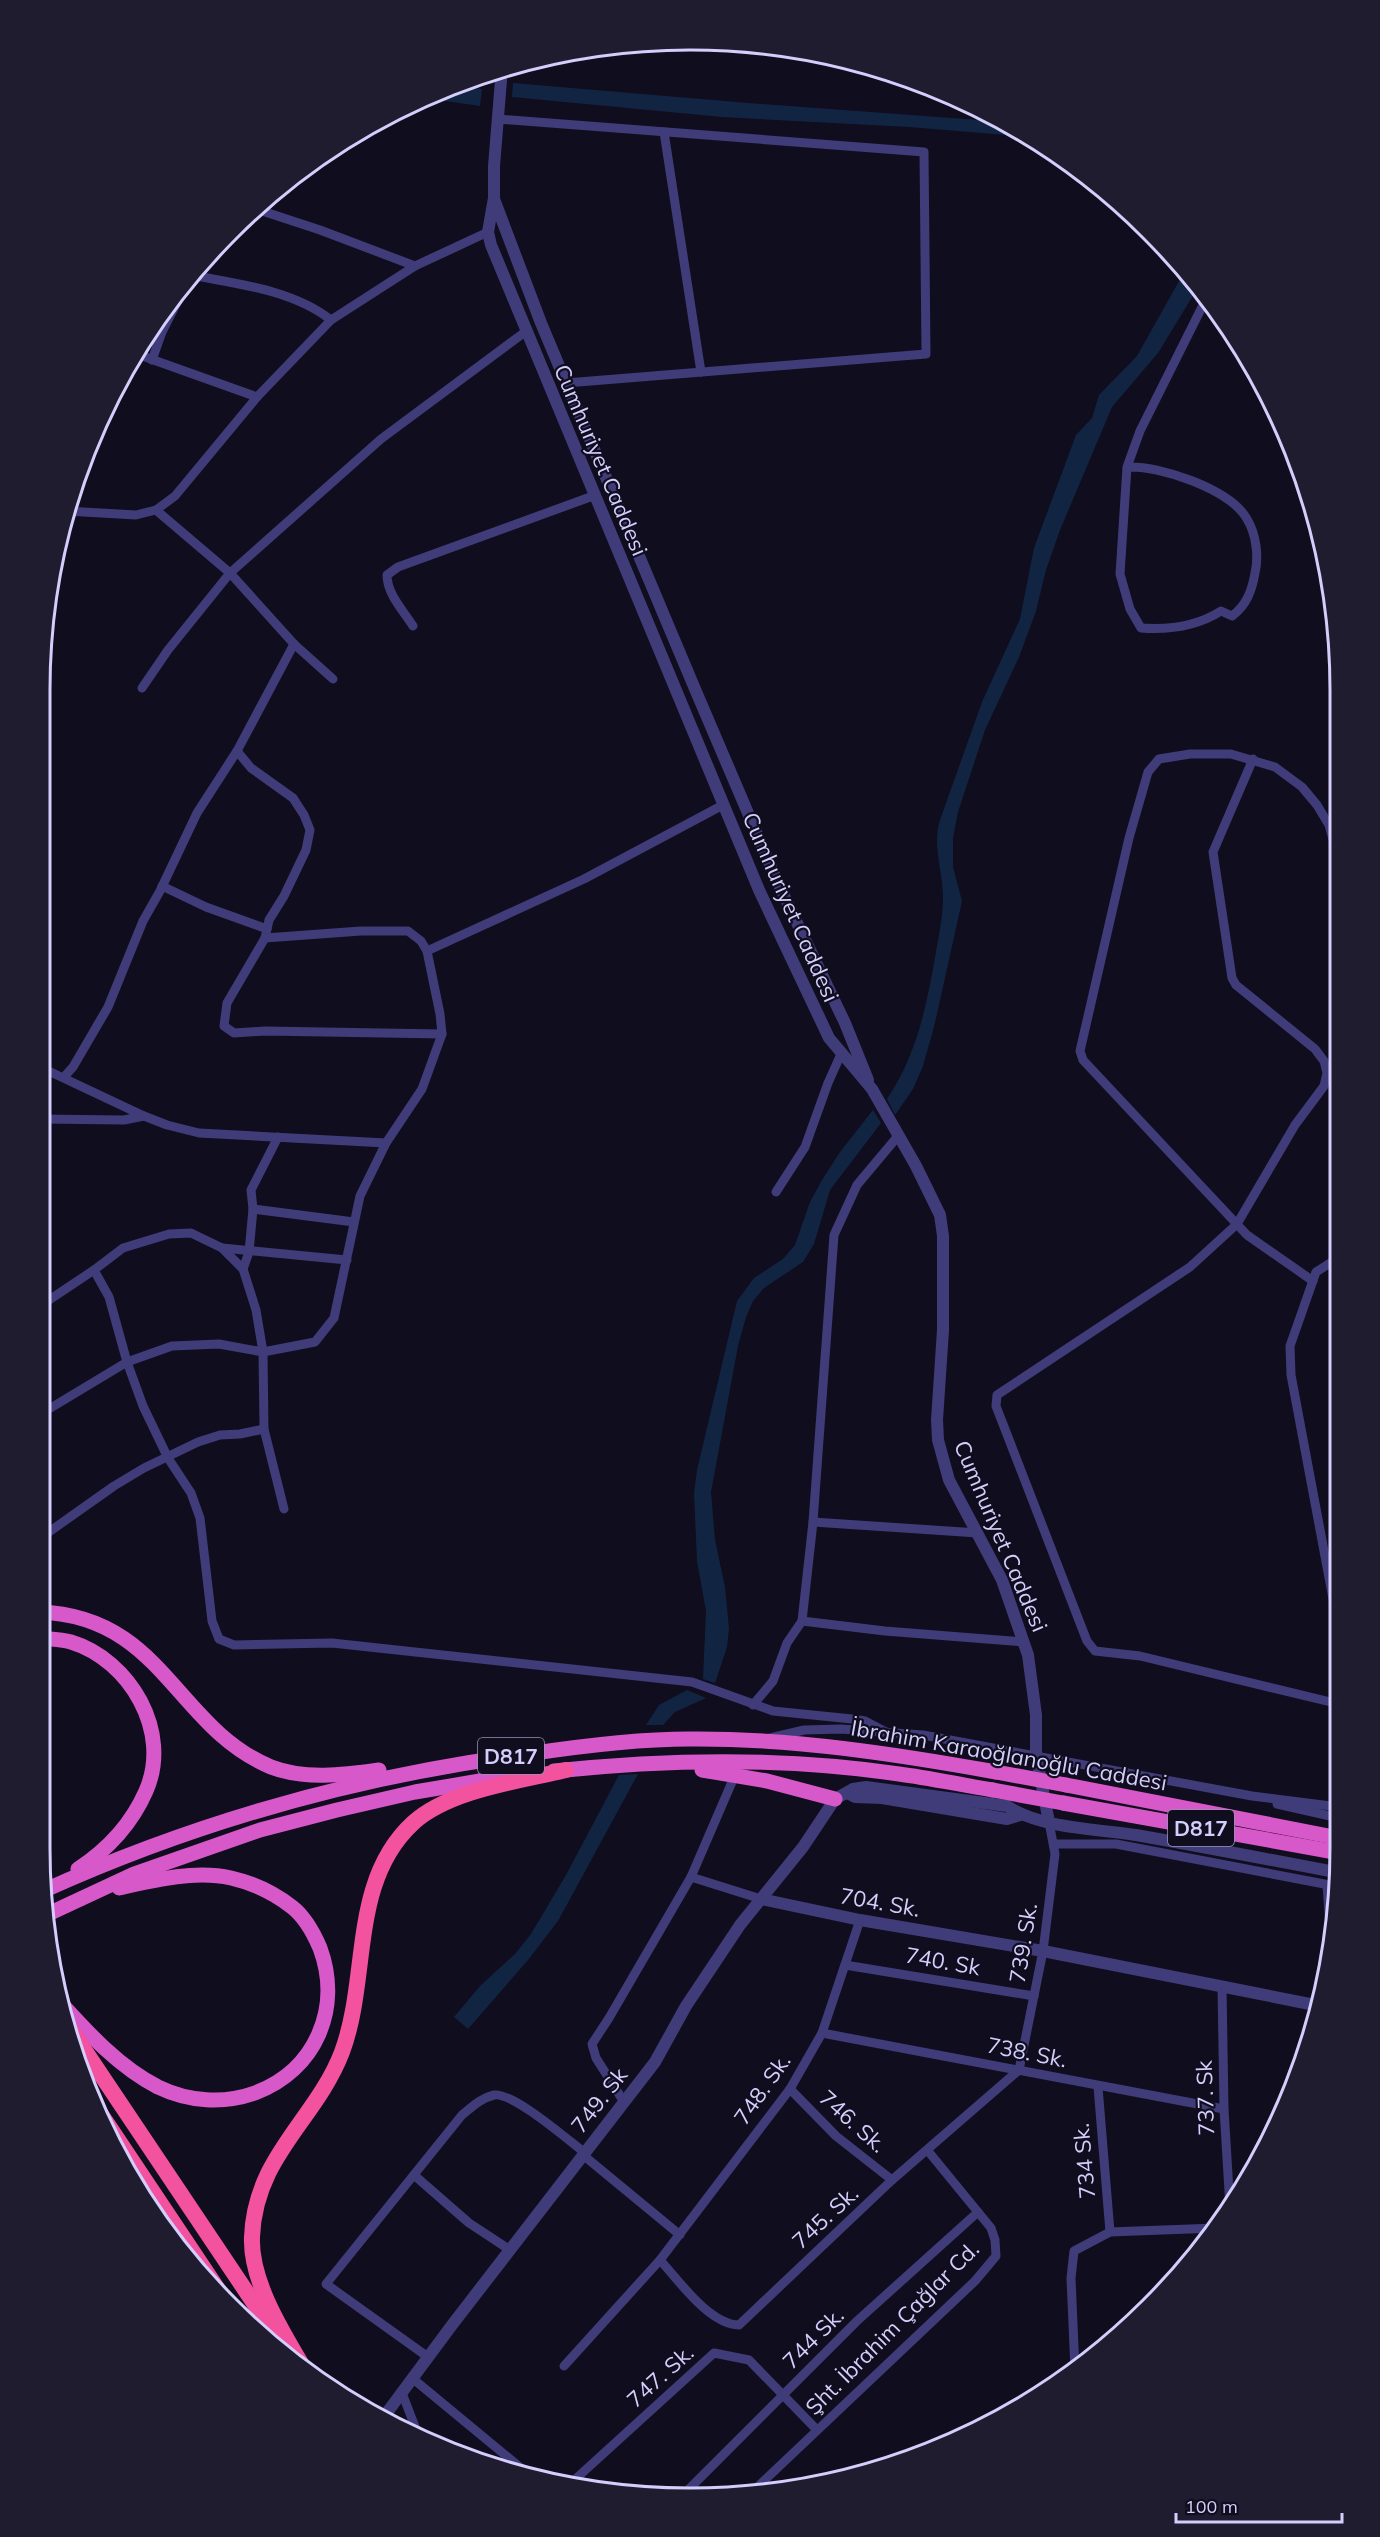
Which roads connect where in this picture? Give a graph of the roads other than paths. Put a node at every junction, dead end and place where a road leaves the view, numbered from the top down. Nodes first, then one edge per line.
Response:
1 (501, 78) edge
2 (498, 119) junction
3 (664, 132) junction
4 (494, 198) junction
5 (264, 212) edge
6 (488, 232) junction
7 (415, 266) junction
8 (201, 277) edge
9 (1202, 306) edge
10 (170, 316) edge
11 (331, 320) junction
12 (525, 332) junction
13 (143, 356) edge
14 (152, 360) junction
15 (701, 372) junction
16 (566, 382) junction
17 (257, 398) junction
18 (1127, 467) junction
19 (593, 496) junction
20 (156, 510) junction
21 (75, 512) edge
22 (230, 573) junction
23 (414, 626) dead end
24 (294, 644) junction
25 (333, 679) dead end
26 (142, 688) dead end
27 (237, 751) junction
28 (1253, 759) junction
29 (723, 805) junction
30 (1330, 829) edge
31 (162, 886) junction
32 (266, 933) junction
33 (427, 951) junction
34 (442, 1034) junction
35 (841, 1054) junction
36 (50, 1071) edge
37 (64, 1077) junction
38 (872, 1089) junction
39 (144, 1116) junction
40 (50, 1119) edge
41 (898, 1136) junction
42 (278, 1137) junction
43 (386, 1143) junction
44 (776, 1192) dead end
45 (253, 1209) junction
46 (354, 1222) junction
47 (1237, 1224) junction
48 (222, 1248) junction
49 (249, 1252) junction
50 (347, 1260) junction
51 (1330, 1263) edge
52 (243, 1269) junction
53 (94, 1270) junction
54 (1313, 1281) junction
55 (50, 1299) edge
56 (263, 1352) junction
57 (127, 1362) junction
58 (50, 1408) edge
59 (264, 1429) junction
60 (168, 1458) junction
61 (284, 1509) dead end
62 (813, 1522) junction
63 (50, 1531) edge
64 (978, 1533) junction
65 (1330, 1583) edge
66 (50, 1613) edge
67 (802, 1621) junction
68 (50, 1639) edge
69 (1023, 1642) junction
70 (1330, 1702) edge
71 (753, 1705) junction
72 (886, 1732) junction
73 (761, 1741) junction
74 (1035, 1755) junction
75 (492, 1758) junction
76 (680, 1762) junction
77 (566, 1770) junction
78 (735, 1775) junction
79 (841, 1796) junction
80 (1252, 1796) junction
81 (1330, 1806) edge
82 (1330, 1816) edge
83 (1049, 1822) junction
84 (1330, 1836) edge
85 (1055, 1844) junction
86 (1330, 1851) edge
87 (1329, 1871) edge
88 (691, 1877) junction
89 (1327, 1885) joint
90 (51, 1886) edge
91 (51, 1887) edge
92 (760, 1899) junction
93 (1328, 1899) edge
94 (53, 1911) edge
95 (53, 1912) edge
96 (860, 1920) junction
97 (1043, 1951) junction
98 (845, 1965) junction
99 (1222, 1986) junction
100 (1034, 1996) junction
101 (1311, 2004) edge
102 (71, 2015) edge
103 (822, 2033) junction
104 (80, 2044) edge
105 (1019, 2070) junction
106 (1098, 2087) junction
107 (790, 2089) junction
108 (624, 2102) junction
109 (1224, 2109) junction
110 (928, 2151) junction
111 (584, 2154) junction
112 (131, 2160) edge
113 (414, 2175) junction
114 (892, 2180) junction
115 (1229, 2193) edge
116 (978, 2212) junction
117 (1204, 2229) edge
118 (1110, 2232) junction
119 (680, 2235) junction
120 (187, 2243) edge
121 (510, 2250) junction
122 (660, 2260) junction
123 (276, 2335) edge
124 (294, 2350) edge
125 (428, 2357) junction
126 (1075, 2358) edge
127 (564, 2366) dead end
128 (412, 2378) junction
129 (402, 2393) junction
130 (782, 2396) junction
131 (389, 2412) edge
132 (414, 2424) edge
133 (817, 2430) junction
134 (515, 2463) edge
135 (578, 2477) edge
136 (761, 2483) edge
137 (690, 2488) edge

1 - 2 street
2 - 3 street
2 - 4 street
3 - 15 street
3 - 15 street
4 - 6 street
4 - 16 street
5 - 7 street
6 - 7 street
6 - 12 street, Cumhuriyet Caddesi
7 - 11 street
8 - 11 street
9 - 18 street
10 - 14 street
11 - 17 street
12 - 19 street, Cumhuriyet Caddesi
12 - 22 street
13 - 14 street
14 - 17 street
15 - 16 street
16 - 38 street
17 - 20 street
18 - 18 street
19 - 23 street
19 - 29 street, Cumhuriyet Caddesi
20 - 21 street
20 - 22 street
22 - 24 street
22 - 26 street
24 - 25 street
24 - 27 street
27 - 31 street
27 - 32 street
28 - 30 street
28 - 47 street
28 - 47 street
29 - 33 street
29 - 35 street, Cumhuriyet Caddesi
31 - 32 street
31 - 37 street
32 - 33 street
32 - 34 street
33 - 34 street
34 - 43 street
35 - 38 street, Cumhuriyet Caddesi
35 - 44 street
36 - 37 street
37 - 39 street
38 - 41 street, Cumhuriyet Caddesi
39 - 40 street
39 - 42 street
41 - 62 street
41 - 64 street, Cumhuriyet Caddesi
42 - 43 street
42 - 45 street
43 - 46 street
45 - 46 street
45 - 49 street
46 - 50 street
47 - 54 street
47 - 70 street
48 - 49 street
48 - 52 street
48 - 53 street
49 - 50 street
49 - 52 street
50 - 56 street
51 - 54 street
52 - 56 street
53 - 55 street
53 - 57 street
54 - 65 street
56 - 57 street
56 - 59 street
57 - 58 street
57 - 60 street
59 - 60 street
59 - 61 street
60 - 63 street
60 - 71 street
62 - 64 street
62 - 67 street
64 - 69 street, Cumhuriyet Caddesi
66 - 75 highway
67 - 69 street
67 - 71 street
68 - 90 highway
69 - 74 street, Cumhuriyet Caddesi
71 - 72 street
72 - 73 street
72 - 74 street
73 - 75 highway, İbrahim Karaoğlanoğlu Caddesi / D817
73 - 84 highway, İbrahim Karaoğlanoğlu Caddesi / D817, bridge
74 - 80 street
74 - 83 street, Cumhuriyet Caddesi
75 - 91 highway, İbrahim Karaoğlanoğlu Caddesi / D817
76 - 77 highway, İbrahim Karaoğlanoğlu Caddesi / D817
76 - 78 highway
76 - 86 highway, İbrahim Karaoğlanoğlu Caddesi / D817, bridge
77 - 94 highway, İbrahim Karaoğlanoğlu Caddesi / D817
77 - 124 highway
78 - 79 highway
78 - 88 street
79 - 83 street
79 - 92 street, 749. Sk
80 - 81 street
80 - 82 street
83 - 85 street, 739. Sk.
83 - 87 street
85 - 89 street
85 - 97 street, 739. Sk.
88 - 92 street, 704. Sk.
88 - 108 street
89 - 93 street
92 - 96 street, 704. Sk.
92 - 108 street, 749. Sk
95 - 102 highway
96 - 97 street, 704. Sk.
96 - 98 street, 748. Sk.
97 - 99 street, 704. Sk.
97 - 100 street, 739. Sk.
98 - 100 street, 740. Sk
98 - 103 street, 748. Sk.
99 - 101 street, 704. Sk.
99 - 109 street, 737. Sk
100 - 105 street, 739. Sk.
103 - 105 street, 738. Sk.
103 - 107 street, 748. Sk.
104 - 123 highway
105 - 106 street, 738. Sk.
105 - 110 street, 745. Sk.
106 - 109 street, 738. Sk.
106 - 118 street, 734 Sk.
107 - 114 street, 746. Sk.
107 - 119 street, 748. Sk.
108 - 111 street, 749. Sk
109 - 115 street, 737. Sk
110 - 114 street, 745. Sk.
110 - 116 street, Şht. İbrahim Çağlar Cd.
111 - 113 street
111 - 119 street
111 - 121 street, 749. Sk
112 - 120 highway
113 - 121 street
113 - 125 street
114 - 122 street, 745. Sk.
116 - 130 street, 744 Sk.
116 - 133 street, Şht. İbrahim Çağlar Cd.
117 - 118 street
118 - 126 street
119 - 122 street, 748. Sk.
121 - 125 street, 749. Sk
122 - 127 street, 748. Sk.
125 - 128 street, 749. Sk
128 - 129 street, 749. Sk
128 - 134 street
129 - 131 street, 749. Sk
129 - 132 street
130 - 133 street
130 - 135 street, 747. Sk.
130 - 137 street, 744 Sk.
133 - 136 street, Şht. İbrahim Çağlar Cd.

